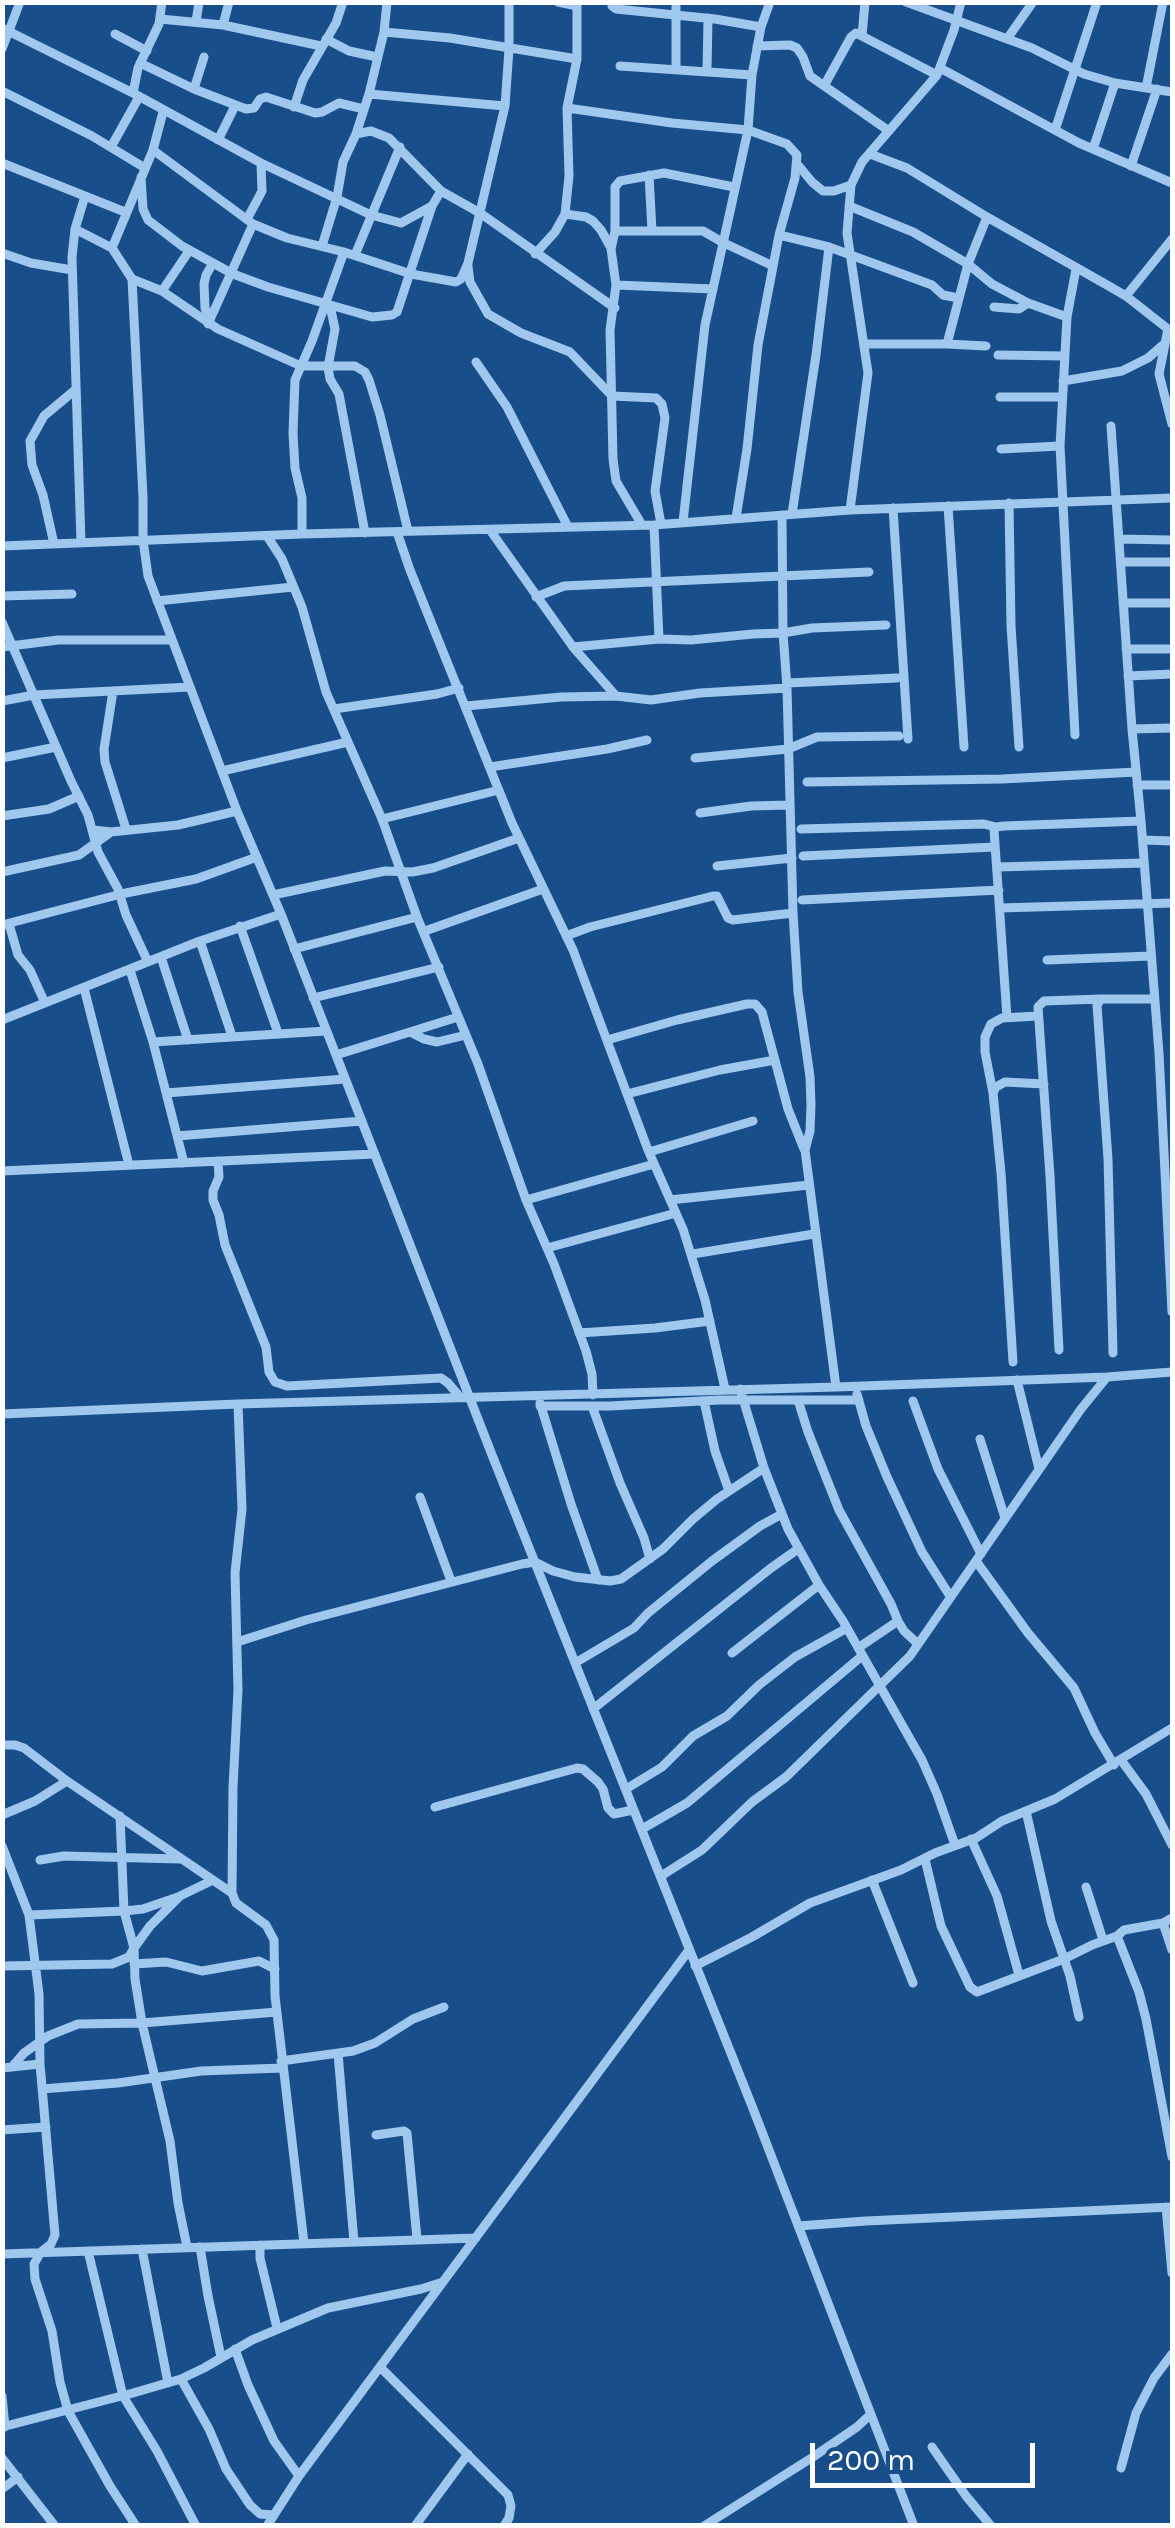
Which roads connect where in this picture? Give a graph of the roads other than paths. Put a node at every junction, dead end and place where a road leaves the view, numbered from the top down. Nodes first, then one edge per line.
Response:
1 (20, 2) edge
2 (162, 2) edge
3 (199, 2) edge
4 (229, 2) edge
5 (343, 2) edge
6 (387, 2) edge
7 (509, 2) edge
8 (558, 2) edge
9 (613, 2) edge
10 (676, 2) edge
11 (770, 2) edge
12 (865, 2) edge
13 (906, 2) edge
14 (961, 2) edge
15 (1034, 2) edge
16 (1097, 2) edge
17 (1164, 2) edge
18 (577, 4) edge
19 (676, 15) junction
20 (708, 18) junction
21 (160, 19) junction
22 (956, 20) junction
23 (196, 22) junction
24 (223, 25) junction
25 (761, 28) junction
26 (7, 30) edge
27 (384, 32) junction
28 (115, 34) dead end
29 (862, 36) junction
30 (1007, 39) junction
31 (324, 42) junction
32 (758, 46) junction
33 (2, 49) edge
34 (509, 49) junction
35 (147, 50) junction
36 (204, 56) dead end
37 (378, 57) junction
38 (577, 59) junction
39 (140, 62) junction
40 (620, 66) dead end
41 (676, 68) junction
42 (706, 70) junction
43 (1075, 70) junction
44 (938, 71) junction
45 (752, 75) junction
46 (1115, 84) junction
47 (824, 86) junction
48 (1152, 89) junction
49 (194, 90) junction
50 (2, 91) edge
51 (1172, 92) edge
52 (368, 94) junction
53 (136, 95) junction
54 (235, 106) junction
55 (505, 106) junction
56 (294, 107) junction
57 (567, 108) junction
58 (163, 112) junction
59 (362, 114) junction
60 (748, 130) junction
61 (1055, 130) junction
62 (370, 132) junction
63 (889, 132) junction
64 (356, 134) junction
65 (218, 140) junction
66 (111, 146) junction
67 (400, 148) junction
68 (1093, 149) junction
69 (152, 152) junction
70 (870, 154) junction
71 (132, 160) junction
72 (2, 163) edge
73 (261, 163) junction
74 (798, 165) junction
75 (1131, 166) junction
76 (143, 172) junction
77 (649, 176) junction
78 (1172, 180) edge
79 (851, 185) junction
80 (734, 188) junction
81 (441, 191) junction
82 (86, 196) junction
83 (338, 198) junction
84 (432, 206) junction
85 (848, 206) junction
86 (127, 208) junction
87 (143, 209) junction
88 (480, 212) junction
89 (565, 214) junction
90 (372, 215) junction
91 (986, 218) junction
92 (250, 222) junction
93 (74, 229) junction
94 (614, 231) junction
95 (652, 231) junction
96 (779, 235) junction
97 (1172, 238) edge
98 (722, 242) junction
99 (322, 246) junction
100 (829, 247) junction
101 (112, 248) junction
102 (611, 249) junction
103 (190, 250) junction
104 (2, 254) edge
105 (349, 254) junction
106 (536, 254) junction
107 (851, 256) junction
108 (468, 263) junction
109 (213, 264) junction
110 (968, 264) junction
111 (773, 266) junction
112 (1076, 269) junction
113 (72, 270) junction
114 (232, 274) junction
115 (411, 274) junction
116 (132, 279) junction
117 (616, 285) junction
118 (713, 289) junction
119 (162, 291) junction
120 (1126, 296) junction
121 (958, 298) junction
122 (1028, 303) junction
123 (327, 305) junction
124 (994, 307) dead end
125 (615, 308) junction
126 (354, 312) junction
127 (1067, 316) junction
128 (209, 322) junction
129 (1170, 326) edge
130 (335, 329) junction
131 (865, 344) junction
132 (946, 344) junction
133 (1163, 345) junction
134 (986, 346) dead end
135 (998, 356) dead end
136 (1064, 356) junction
137 (476, 362) dead end
138 (300, 366) junction
139 (328, 367) junction
140 (1063, 381) junction
141 (612, 396) junction
142 (72, 397) junction
143 (1000, 397) dead end
144 (1062, 397) junction
145 (1172, 424) edge
146 (1111, 426) dead end
147 (1060, 446) junction
148 (1001, 448) dead end
149 (1172, 498) edge
150 (1117, 500) junction
151 (1064, 501) junction
152 (1009, 503) junction
153 (948, 506) junction
154 (893, 508) junction
155 (850, 510) junction
156 (788, 514) junction
157 (736, 518) junction
158 (683, 522) junction
159 (642, 525) junction
160 (658, 525) junction
161 (568, 527) junction
162 (490, 530) junction
163 (403, 532) junction
164 (365, 533) junction
165 (302, 534) junction
166 (290, 535) junction
167 (267, 536) junction
168 (1119, 539) junction
169 (143, 540) junction
170 (1172, 540) edge
171 (80, 543) junction
172 (54, 544) junction
173 (2, 546) edge
174 (282, 559) junction
175 (1121, 562) junction
176 (1172, 562) edge
177 (869, 572) dead end
178 (783, 577) junction
179 (657, 582) junction
180 (294, 587) junction
181 (72, 594) dead end
182 (2, 596) edge
183 (536, 597) junction
184 (157, 601) junction
185 (1124, 603) junction
186 (1172, 603) edge
187 (2, 622) edge
188 (886, 625) dead end
189 (783, 633) junction
190 (659, 639) junction
191 (172, 640) junction
192 (7, 646) edge
193 (573, 647) junction
194 (1172, 648) edge
195 (1126, 649) junction
196 (1172, 674) edge
197 (25, 675) junction
198 (1128, 676) junction
199 (897, 678) dead end
200 (787, 686) junction
201 (190, 687) junction
202 (459, 688) junction
203 (112, 691) junction
204 (34, 696) junction
205 (616, 696) junction
206 (6, 701) edge
207 (466, 706) junction
208 (334, 710) junction
209 (1172, 728) edge
210 (1132, 729) junction
211 (1076, 734) dead end
212 (647, 740) dead end
213 (348, 742) junction
214 (56, 747) junction
215 (964, 747) dead end
216 (1020, 747) dead end
217 (788, 750) junction
218 (2, 758) edge
219 (694, 758) dead end
220 (490, 767) junction
221 (222, 770) junction
222 (1136, 772) junction
223 (807, 782) dead end
224 (1138, 785) junction
225 (1172, 785) edge
226 (499, 790) junction
227 (79, 796) junction
228 (790, 804) junction
229 (238, 811) junction
230 (700, 813) dead end
231 (2, 816) edge
232 (382, 818) junction
233 (1142, 821) junction
234 (996, 827) junction
235 (126, 829) junction
236 (801, 829) dead end
237 (94, 830) junction
238 (111, 832) junction
239 (518, 838) junction
240 (1142, 840) junction
241 (1172, 841) edge
242 (96, 844) junction
243 (995, 846) junction
244 (257, 857) junction
245 (798, 857) junction
246 (1144, 863) junction
247 (718, 866) dead end
248 (998, 867) junction
249 (2, 872) edge
250 (402, 873) junction
251 (542, 889) junction
252 (999, 890) junction
253 (120, 894) junction
254 (273, 895) junction
255 (802, 900) dead end
256 (1172, 903) edge
257 (1146, 904) junction
258 (1000, 908) junction
259 (281, 914) junction
260 (793, 914) junction
261 (417, 916) junction
262 (6, 924) edge
263 (240, 926) junction
264 (425, 931) junction
265 (566, 936) junction
266 (200, 942) junction
267 (294, 949) junction
268 (1151, 956) junction
269 (161, 957) junction
270 (1047, 960) dead end
271 (148, 962) junction
272 (439, 967) junction
273 (130, 970) junction
274 (84, 988) junction
275 (314, 998) junction
276 (1102, 999) junction
277 (1154, 999) junction
278 (45, 1003) junction
279 (1038, 1016) junction
280 (458, 1017) junction
281 (1007, 1017) junction
282 (2, 1020) edge
283 (326, 1031) junction
284 (410, 1032) junction
285 (278, 1033) junction
286 (466, 1035) junction
287 (232, 1036) junction
288 (188, 1040) junction
289 (607, 1040) junction
290 (153, 1042) junction
291 (1159, 1053) junction
292 (1172, 1054) edge
293 (336, 1055) junction
294 (775, 1060) junction
295 (345, 1079) junction
296 (1044, 1084) junction
297 (1160, 1086) junction
298 (1172, 1086) edge
299 (993, 1092) junction
300 (166, 1093) junction
301 (626, 1094) junction
302 (362, 1121) junction
303 (753, 1121) dead end
304 (177, 1136) junction
305 (1168, 1137) edge
306 (805, 1150) junction
307 (649, 1152) junction
308 (374, 1154) junction
309 (218, 1161) junction
310 (184, 1163) junction
311 (654, 1164) junction
312 (128, 1165) junction
313 (2, 1171) edge
314 (809, 1185) junction
315 (526, 1200) junction
316 (670, 1200) junction
317 (676, 1214) junction
318 (814, 1234) junction
319 (547, 1248) junction
320 (693, 1254) junction
321 (1172, 1312) edge
322 (710, 1321) junction
323 (579, 1332) junction
324 (1059, 1350) dead end
325 (1113, 1354) dead end
326 (1014, 1362) dead end
327 (1172, 1372) edge
328 (1107, 1377) junction
329 (1017, 1380) junction
330 (856, 1386) junction
331 (836, 1387) junction
332 (725, 1389) junction
333 (740, 1389) junction
334 (465, 1397) junction
335 (593, 1400) junction
336 (798, 1400) junction
337 (858, 1400) junction
338 (914, 1400) dead end
339 (539, 1401) junction
340 (704, 1401) junction
341 (743, 1401) junction
342 (238, 1404) junction
343 (2, 1414) edge
344 (980, 1439) dead end
345 (764, 1468) junction
346 (1039, 1469) junction
347 (729, 1491) junction
348 (420, 1497) dead end
349 (782, 1514) junction
350 (1006, 1518) junction
351 (798, 1549) junction
352 (978, 1557) junction
353 (650, 1559) junction
354 (535, 1562) junction
355 (598, 1580) junction
356 (452, 1581) junction
357 (819, 1585) junction
358 (950, 1596) junction
359 (898, 1622) junction
360 (847, 1628) junction
361 (236, 1642) junction
362 (918, 1644) junction
363 (860, 1652) junction
364 (732, 1653) dead end
365 (575, 1664) junction
366 (880, 1688) junction
367 (593, 1709) junction
368 (1171, 1731) edge
369 (2, 1744) edge
370 (1118, 1763) junction
371 (68, 1781) junction
372 (626, 1790) junction
373 (435, 1807) dead end
374 (634, 1810) junction
375 (1026, 1811) junction
376 (2, 1815) edge
377 (120, 1816) junction
378 (642, 1829) junction
379 (971, 1839) junction
380 (955, 1845) junction
381 (1172, 1845) edge
382 (2, 1846) edge
383 (120, 1857) junction
384 (183, 1859) junction
385 (924, 1859) junction
386 (40, 1860) dead end
387 (661, 1876) junction
388 (211, 1880) junction
389 (872, 1880) junction
390 (1086, 1887) dead end
391 (232, 1893) junction
392 (180, 1896) junction
393 (124, 1912) junction
394 (29, 1916) junction
395 (1168, 1921) edge
396 (1117, 1936) junction
397 (1103, 1940) junction
398 (134, 1948) junction
399 (690, 1950) junction
400 (1172, 1950) edge
401 (1064, 1959) junction
402 (134, 1964) junction
403 (2, 1966) edge
404 (37, 1966) junction
405 (695, 1966) junction
406 (276, 1969) junction
407 (1019, 1975) junction
408 (913, 1983) dead end
409 (444, 2007) dead end
410 (277, 2012) junction
411 (1079, 2017) dead end
412 (142, 2023) junction
413 (40, 2042) junction
414 (338, 2053) junction
415 (40, 2064) junction
416 (282, 2065) junction
417 (7, 2067) edge
418 (156, 2078) junction
419 (42, 2089) junction
420 (46, 2127) junction
421 (2, 2130) edge
422 (376, 2135) dead end
423 (1172, 2156) edge
424 (1169, 2207) edge
425 (798, 2226) junction
426 (55, 2235) junction
427 (476, 2238) junction
428 (416, 2240) junction
429 (354, 2242) junction
430 (304, 2244) junction
431 (260, 2245) junction
432 (187, 2247) junction
433 (200, 2247) junction
434 (142, 2249) junction
435 (88, 2250) junction
436 (72, 2251) junction
437 (40, 2252) junction
438 (2, 2254) edge
439 (1172, 2273) edge
440 (444, 2282) junction
441 (277, 2328) junction
442 (235, 2350) junction
443 (1172, 2354) edge
444 (222, 2358) junction
445 (381, 2368) junction
446 (180, 2379) junction
447 (168, 2383) junction
448 (2, 2396) edge
449 (123, 2396) junction
450 (68, 2410) junction
451 (871, 2414) junction
452 (4, 2427) edge
453 (932, 2447) dead end
454 (468, 2454) junction
455 (2, 2458) edge
456 (1121, 2468) dead end
457 (299, 2476) junction
458 (18, 2477) junction
459 (2, 2489) edge
460 (274, 2516) junction
461 (55, 2526) edge
462 (136, 2526) edge
463 (196, 2526) edge
464 (266, 2526) edge
465 (415, 2526) edge
466 (504, 2526) edge
467 (704, 2526) edge
468 (914, 2526) edge
469 (991, 2526) edge

1 - 26 street
2 - 21 street
3 - 23 street
4 - 24 street
5 - 31 street
6 - 27 street
7 - 34 street
8 - 18 street
9 - 19 street
10 - 19 street
11 - 25 street
12 - 29 street
13 - 22 street
14 - 22 street
15 - 30 street
16 - 43 street
17 - 48 street
18 - 38 street
19 - 20 street
19 - 41 street
20 - 25 street
20 - 42 street
21 - 23 street
21 - 35 street
22 - 30 street
22 - 44 street
23 - 24 street
24 - 31 street
25 - 32 street
26 - 33 street
26 - 53 street
27 - 34 street
27 - 37 street
28 - 35 street
29 - 44 street
29 - 47 street
30 - 43 street
31 - 37 street
31 - 56 street
32 - 45 street
32 - 47 street
34 - 38 street
34 - 55 street
35 - 39 street
36 - 49 street
37 - 52 street
38 - 57 street
39 - 49 street
39 - 53 street
40 - 41 street
41 - 42 street
42 - 45 street
43 - 46 street
43 - 61 street
44 - 61 street
44 - 63 street
45 - 60 street
46 - 48 street
46 - 68 street
47 - 63 street
48 - 51 street
48 - 75 street
49 - 54 street
50 - 66 street
52 - 55 street
52 - 59 street
53 - 58 street
53 - 66 street
54 - 56 street
54 - 65 street
55 - 88 street
56 - 59 street
57 - 60 street
57 - 89 street
58 - 65 street
58 - 69 street
59 - 62 street
59 - 64 street
60 - 74 street
60 - 80 street
61 - 68 street
62 - 64 street
62 - 67 street
63 - 70 street
64 - 83 street
65 - 73 street
66 - 71 street
67 - 81 street
67 - 90 street
68 - 75 street
69 - 71 street
69 - 76 street
69 - 92 street
70 - 79 street
70 - 91 street
71 - 76 street
72 - 82 street
73 - 83 street
73 - 92 street
74 - 79 street
74 - 96 street
75 - 78 street
76 - 86 street
76 - 87 street
77 - 80 street
77 - 94 street
77 - 95 street
79 - 85 street
80 - 98 street
81 - 84 street
81 - 88 street
82 - 86 street
82 - 93 street
83 - 90 street
83 - 99 street
84 - 90 street
84 - 115 street
85 - 107 street
85 - 110 street
86 - 87 street
86 - 101 street
87 - 103 street
88 - 106 street
88 - 108 street
89 - 102 street
89 - 106 street
90 - 105 street
91 - 110 street
91 - 112 street
92 - 99 street
92 - 114 street
93 - 101 street
93 - 113 street
94 - 95 street
94 - 102 street
95 - 98 street
96 - 100 street
96 - 111 street
97 - 120 street
98 - 111 street
98 - 118 street
99 - 105 street
100 - 107 street
100 - 156 street
101 - 116 street
102 - 117 street
103 - 109 street
103 - 119 street
104 - 113 street
105 - 115 street
105 - 123 street
106 - 125 street
107 - 121 street
107 - 131 street
108 - 115 street
108 - 141 street
109 - 114 street
109 - 128 street
110 - 121 street
110 - 122 street
111 - 157 street
112 - 120 street
112 - 127 street
113 - 142 street
114 - 123 street
114 - 128 street
115 - 126 street
116 - 119 street
116 - 169 street
117 - 118 street
117 - 125 street
118 - 158 street
119 - 128 street
120 - 129 street
121 - 132 street
122 - 124 street
122 - 127 street
123 - 126 street
123 - 130 street
123 - 138 street
125 - 141 street
126 - 130 street
127 - 136 street
128 - 138 street
129 - 133 street
130 - 139 street
131 - 132 street
131 - 155 street
132 - 134 street
133 - 140 street
133 - 145 street
135 - 136 street
136 - 140 street
137 - 161 street
138 - 139 street
138 - 165 street
139 - 163 street
139 - 164 street
140 - 144 street
141 - 159 street
141 - 160 street
142 - 171 street
142 - 172 street
143 - 144 street
144 - 147 street
146 - 150 street
147 - 148 street
147 - 151 street
149 - 150 street
150 - 151 street
150 - 168 street
151 - 152 street
151 - 211 street
152 - 153 street
152 - 216 street
153 - 154 street
153 - 215 street
154 - 155 street
154 - 217 street
155 - 156 street
156 - 157 street
156 - 178 street
157 - 158 street
158 - 160 street
159 - 160 street
159 - 161 street
160 - 179 street
161 - 162 street
162 - 163 street
162 - 183 street
163 - 164 street
163 - 202 street
164 - 165 street
165 - 166 street
166 - 167 street
166 - 174 street
167 - 169 street
167 - 174 street
168 - 170 street
168 - 175 street
169 - 171 street
169 - 184 street
171 - 172 street
172 - 173 street
174 - 180 street
175 - 176 street
175 - 185 street
177 - 178 street
178 - 179 street
178 - 189 street
179 - 183 street
179 - 190 street
180 - 184 street
180 - 208 street
181 - 182 street
183 - 193 street
184 - 191 street
185 - 186 street
185 - 195 street
187 - 192 street
188 - 189 street
189 - 190 street
189 - 200 street
190 - 193 street
191 - 192 street
191 - 201 street
192 - 197 street
193 - 205 street
194 - 195 street
195 - 198 street
196 - 198 street
197 - 204 street
197 - 206 street
198 - 210 street
199 - 200 street
200 - 205 street
200 - 217 street
201 - 203 street
201 - 221 street
202 - 207 street
202 - 208 street
203 - 204 street
203 - 235 street
204 - 206 street
204 - 214 street
205 - 207 street
207 - 220 street
208 - 213 street
209 - 210 street
210 - 222 street
212 - 220 street
213 - 221 street
213 - 232 street
214 - 218 street
214 - 227 street
217 - 219 street
217 - 228 street
220 - 226 street
221 - 229 street
222 - 223 street
222 - 224 street
224 - 225 street
224 - 233 street
226 - 232 street
226 - 239 street
227 - 231 street
227 - 237 street
228 - 230 street
228 - 245 street
229 - 235 street
229 - 244 street
232 - 250 street
233 - 234 street
233 - 240 street
234 - 236 street
234 - 243 street
235 - 238 street
237 - 238 street
237 - 242 street
238 - 242 street
239 - 250 street
239 - 251 street
240 - 241 street
240 - 246 street
242 - 249 street
242 - 253 street
243 - 245 street
243 - 248 street
244 - 253 street
244 - 254 street
245 - 247 street
245 - 260 street
246 - 248 street
246 - 257 street
248 - 252 street
250 - 254 street
250 - 261 street
251 - 264 street
251 - 265 street
252 - 255 street
252 - 258 street
253 - 262 street
253 - 271 street
254 - 259 street
256 - 257 street
257 - 258 street
257 - 268 street
258 - 281 street
259 - 263 street
259 - 267 street
260 - 265 street
260 - 306 street
261 - 264 street
261 - 267 street
262 - 278 street
263 - 266 street
263 - 285 street
264 - 272 street
265 - 289 street
266 - 269 street
266 - 287 street
267 - 275 street
268 - 270 street
268 - 277 street
269 - 271 street
269 - 288 street
271 - 273 street
272 - 275 street
272 - 280 street
273 - 274 street
273 - 290 street
274 - 278 street
274 - 312 street
275 - 283 street
276 - 277 street
276 - 279 street
276 - 325 street
277 - 291 street
278 - 282 street
279 - 281 street
279 - 296 street
280 - 284 street
280 - 286 street
281 - 299 street
283 - 285 street
283 - 293 street
284 - 286 street
284 - 293 street
285 - 287 street
286 - 315 street
287 - 288 street
288 - 290 street
289 - 294 street
289 - 301 street
290 - 300 street
291 - 292 street
291 - 297 street
293 - 295 street
294 - 301 street
294 - 306 street
295 - 300 street
295 - 302 street
296 - 299 street
296 - 324 street
297 - 298 street
297 - 305 street
299 - 326 street
300 - 304 street
301 - 307 street
302 - 304 street
302 - 308 street
303 - 307 street
304 - 310 street
305 - 321 street
306 - 314 street
307 - 311 street
308 - 309 street
308 - 334 street
309 - 310 street
309 - 334 street
310 - 312 street
311 - 315 street
311 - 316 street
312 - 313 street
314 - 316 street
314 - 318 street
315 - 319 street
316 - 317 street
317 - 319 street
317 - 320 street
318 - 320 street
318 - 331 street
319 - 323 street
320 - 322 street
322 - 323 street
322 - 332 street
323 - 335 street
327 - 328 street
328 - 329 street
328 - 346 street
329 - 330 street
329 - 346 street
330 - 331 street
330 - 337 street
331 - 333 street
332 - 333 street
332 - 335 street
333 - 341 street
334 - 339 street
334 - 342 street
334 - 354 street
335 - 339 street
335 - 340 street
335 - 353 street
336 - 337 street
336 - 341 street
336 - 359 street
337 - 358 street
338 - 352 street
339 - 355 street
340 - 341 street
340 - 347 street
341 - 345 street
342 - 343 street
342 - 361 street
344 - 350 street
345 - 347 street
345 - 349 street
346 - 350 street
347 - 353 street
348 - 356 street
349 - 351 street
349 - 365 street
350 - 352 street
351 - 357 street
351 - 367 street
352 - 358 street
352 - 370 street
353 - 355 street
354 - 355 street
354 - 356 street
354 - 365 street
356 - 361 street
357 - 360 street
357 - 364 street
358 - 362 street
359 - 362 street
359 - 363 street
360 - 363 street
360 - 372 street
361 - 391 street
362 - 366 street
363 - 366 street
363 - 378 street
365 - 367 street
366 - 380 street
366 - 387 street
367 - 372 street
368 - 370 street
369 - 371 street
370 - 375 street
370 - 381 street
371 - 376 street
371 - 377 street
372 - 374 street
373 - 374 street
374 - 378 street
375 - 379 street
375 - 401 street
377 - 383 street
377 - 384 street
378 - 387 street
379 - 380 street
379 - 407 street
380 - 385 street
382 - 394 street
383 - 384 street
383 - 386 street
383 - 393 street
384 - 388 street
385 - 389 street
385 - 407 street
387 - 399 street
388 - 391 street
388 - 392 street
389 - 405 street
389 - 408 street
390 - 397 street
391 - 406 street
392 - 393 street
392 - 398 street
393 - 394 street
393 - 398 street
394 - 404 street
395 - 396 street
395 - 400 street
396 - 397 street
396 - 423 street
397 - 401 street
398 - 402 street
398 - 404 street
399 - 405 street
399 - 427 street
401 - 407 street
401 - 411 street
402 - 406 street
402 - 412 street
403 - 404 street
404 - 413 street
405 - 425 street
406 - 410 street
409 - 414 street
410 - 412 street
410 - 416 street
412 - 413 street
412 - 418 street
413 - 415 street
413 - 417 street
414 - 416 street
414 - 429 street
415 - 417 street
415 - 419 street
416 - 418 street
416 - 430 street
418 - 419 street
418 - 432 street
419 - 420 street
420 - 421 street
420 - 426 street
422 - 428 street
424 - 425 street
424 - 439 street
425 - 451 street
426 - 436 street
426 - 437 street
427 - 428 street
427 - 440 street
428 - 429 street
429 - 430 street
430 - 431 street
431 - 433 street
431 - 441 street
432 - 433 street
432 - 434 street
433 - 444 street
434 - 435 street
434 - 447 street
435 - 436 street
435 - 449 street
436 - 437 street
437 - 438 street
437 - 450 street
440 - 441 street
440 - 445 street
441 - 442 street
442 - 444 street
442 - 457 street
443 - 456 street
444 - 446 street
445 - 454 street
445 - 457 street
446 - 447 street
446 - 460 street
447 - 449 street
448 - 452 street
449 - 450 street
449 - 463 street
450 - 452 street
450 - 462 street
451 - 467 street
451 - 468 street
453 - 469 street
454 - 465 street
454 - 466 street
455 - 458 street
457 - 460 street
458 - 459 street
458 - 461 street
460 - 464 street

